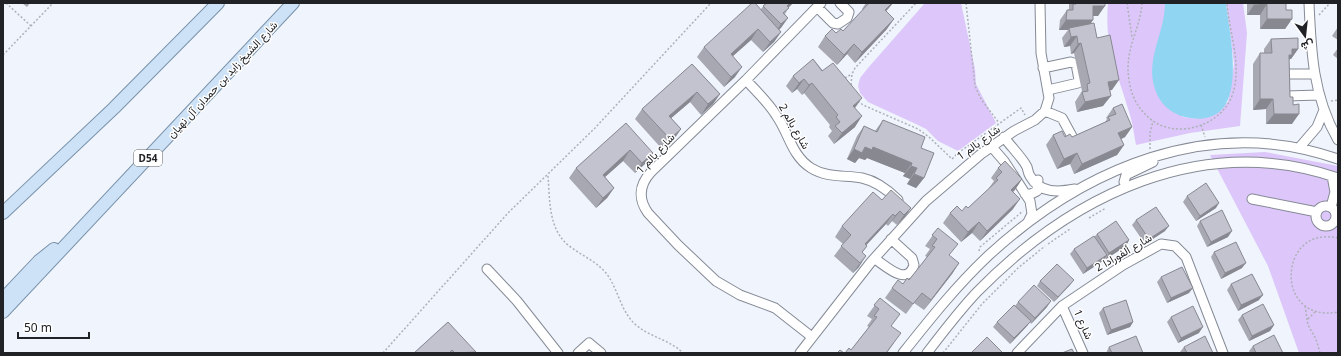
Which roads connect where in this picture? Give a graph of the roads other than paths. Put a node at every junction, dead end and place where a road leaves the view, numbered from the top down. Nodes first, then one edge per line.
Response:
1 (218, 3) edge
2 (293, 3) edge
3 (840, 3) edge
4 (1040, 3) edge
5 (1309, 3) edge
6 (819, 5) edge
7 (1043, 68) junction
8 (1314, 74) junction
9 (746, 80) junction
10 (1048, 90) junction
11 (1319, 95) junction
12 (1324, 110) junction
13 (1045, 111) junction
14 (1004, 137) junction
15 (1074, 140) edge
16 (1338, 140) edge
17 (991, 146) junction
18 (1197, 146) junction
19 (1299, 148) junction
20 (1338, 159) edge
21 (1027, 168) junction
22 (1014, 177) junction
23 (1335, 177) edge
24 (1039, 185) junction
25 (1126, 186) junction
26 (1079, 189) junction
27 (1025, 194) junction
28 (1252, 200) dead end
29 (1331, 207) junction
30 (1317, 212) junction
31 (3, 213) edge
32 (912, 215) junction
33 (1028, 222) junction
34 (891, 240) junction
35 (70, 241) junction
36 (875, 259) junction
37 (487, 269) dead end
38 (3, 299) edge
39 (1062, 306) junction
40 (3, 312) edge
41 (812, 337) junction
42 (934, 349) edge
43 (558, 353) edge
44 (578, 353) edge
45 (601, 353) edge
46 (800, 353) edge
47 (903, 353) edge
48 (927, 353) edge
49 (1017, 353) edge
50 (1083, 353) edge
51 (1223, 353) edge

1 - 31 main road
2 - 35 main road, شارع الشيخ زايد بن حمدان آل نهيان / D54
3 - 6 street
4 - 7 street
5 - 8 street
6 - 9 street, شارع بالم 1
7 - 10 street
7 - 10 street
8 - 11 street
8 - 11 street
9 - 32 street, شارع بالم 2
9 - 41 street, شارع بالم 1
10 - 13 street
11 - 12 street
12 - 16 street
12 - 19 street
13 - 14 street, شارع بالم 1
13 - 15 street
14 - 17 street, شارع بالم 1
14 - 21 street
17 - 22 street
17 - 32 street, شارع بالم 1
18 - 19 street
18 - 25 street
18 - 26 street
19 - 20 street
21 - 22 street
21 - 24 street
22 - 27 street
23 - 25 street
23 - 29 street
24 - 26 street
24 - 27 street
25 - 42 street
26 - 33 street
27 - 33 street
28 - 30 street
29 - 30 street
29 - 30 street
32 - 34 street, شارع بالم 1
33 - 47 street
34 - 36 street, شارع بالم 1
34 - 36 street
35 - 38 main road
35 - 40 main road, شارع الشيخ زايد بن حمدان آل نهيان / D54
36 - 41 street, شارع بالم 1
37 - 43 street
39 - 49 street, شارع ألفورادا 2
39 - 50 street, شارع 1
39 - 51 street, شارع ألفورادا 2
41 - 46 street, شارع بالم 1
42 - 48 street
44 - 45 street

